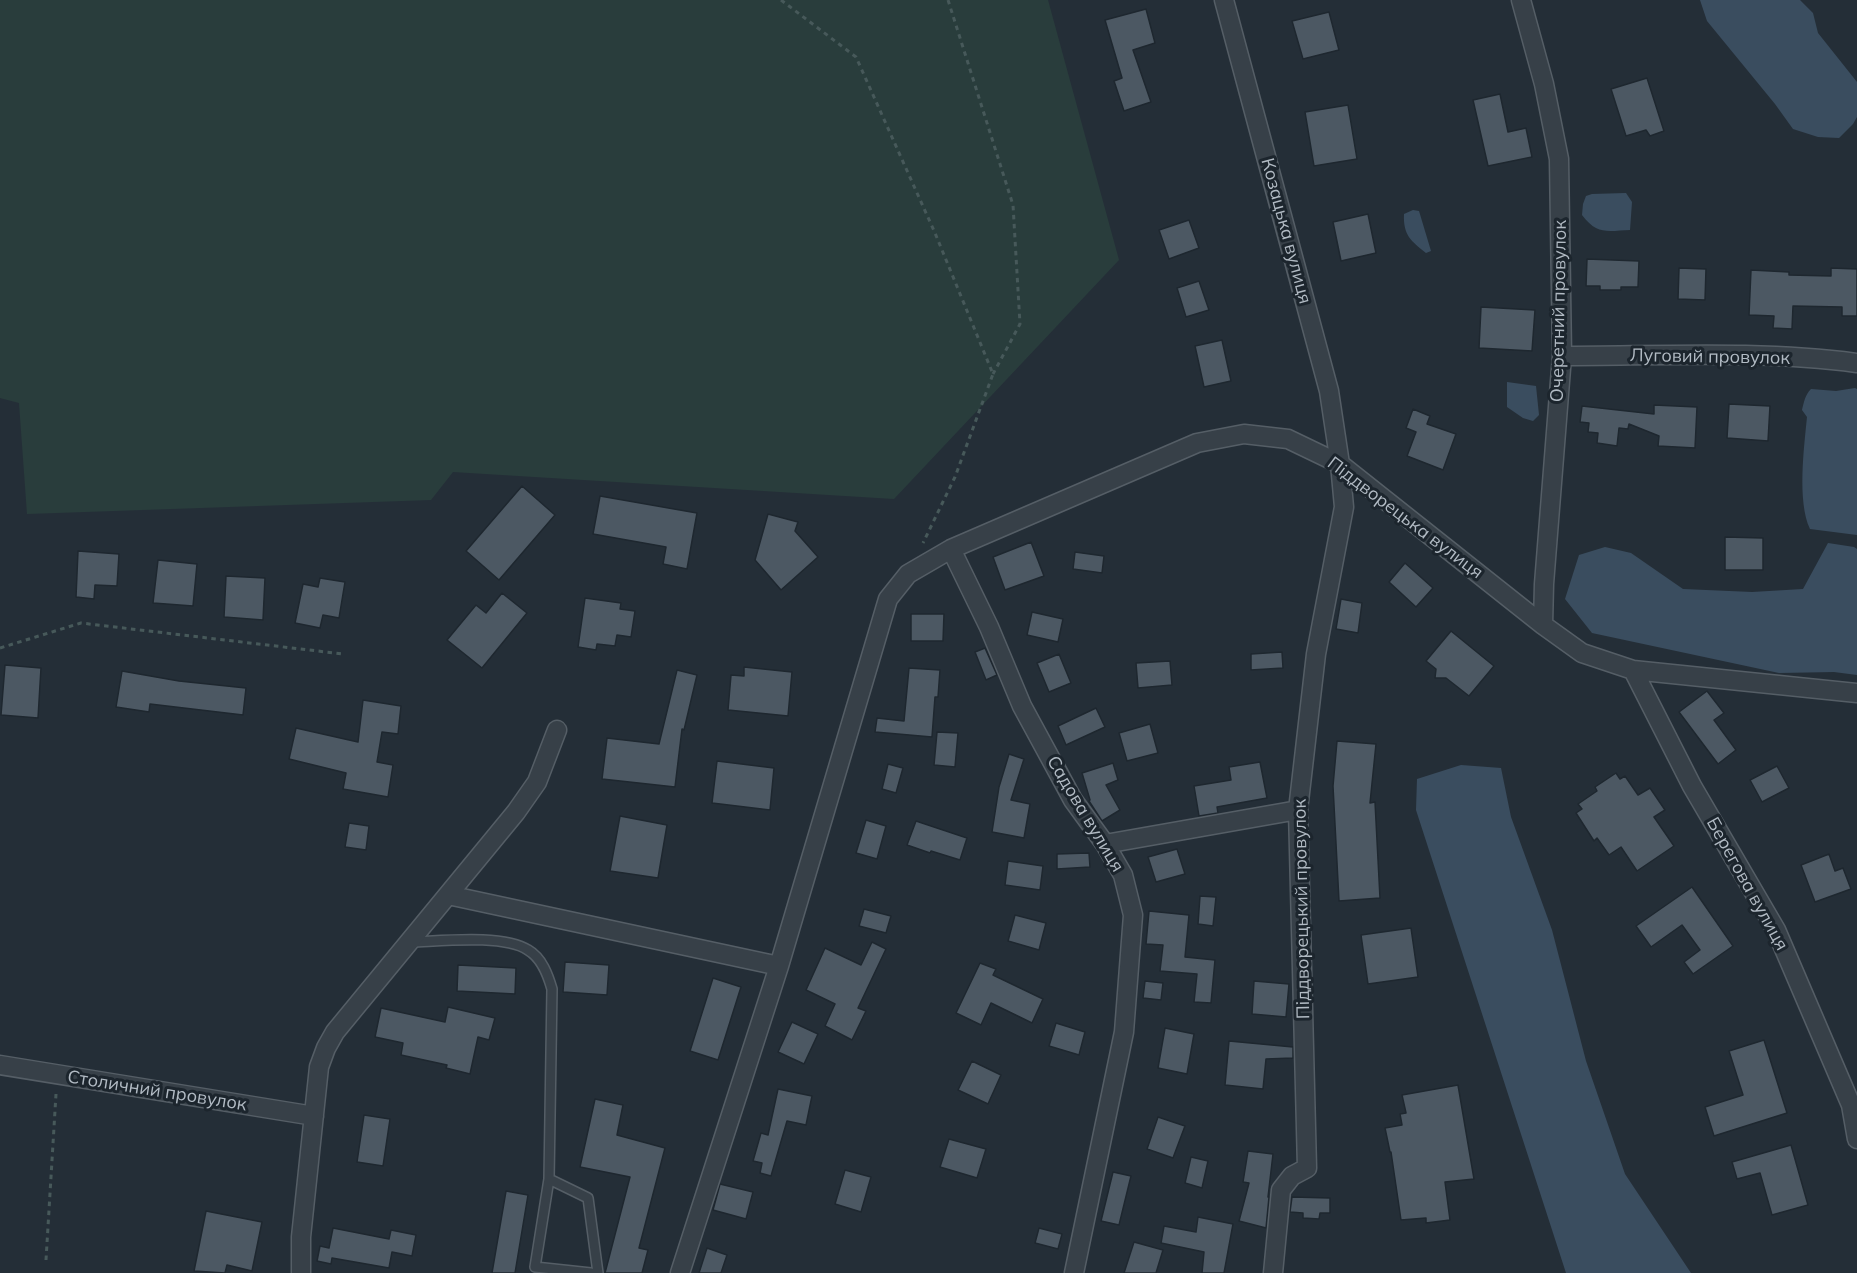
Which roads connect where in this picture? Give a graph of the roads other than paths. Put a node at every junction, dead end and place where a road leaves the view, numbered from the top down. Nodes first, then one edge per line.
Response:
1 (1224, 0) edge
2 (1521, 0) edge
3 (1562, 356) junction
4 (1857, 363) edge
5 (1340, 464) junction
6 (951, 549) junction
7 (1543, 625) junction
8 (1633, 670) junction
9 (1857, 693) edge
10 (557, 730) dead end
11 (1298, 810) junction
12 (1105, 844) junction
13 (448, 895) junction
14 (409, 942) junction
15 (779, 966) junction
16 (0, 1065) edge
17 (314, 1116) junction
18 (1857, 1139) edge
19 (549, 1179) junction
20 (301, 1273) edge
21 (591, 1273) edge
22 (598, 1273) edge
23 (680, 1273) edge
24 (1074, 1273) edge
25 (1273, 1273) edge

1 - 5 street, Козацька вулиця
2 - 3 street, Очеретний провулок
3 - 4 street, Луговий провулок
3 - 7 street, Очеретний провулок
5 - 6 street, Піддворецька вулиця
5 - 7 street, Піддворецька вулиця
5 - 11 street, Піддворецький провулок
6 - 12 street, Садова вулиця
6 - 15 street, Піддворецька вулиця
7 - 8 street, Піддворецька вулиця
8 - 9 street, Піддворецька вулиця
8 - 18 street, Берегова вулиця
10 - 13 street
11 - 12 street
11 - 25 street, Піддворецький провулок
12 - 24 street, Садова вулиця
13 - 14 street
13 - 15 street
14 - 17 street
14 - 19 lane
15 - 23 street
16 - 17 street, Столичний провулок
17 - 20 street
19 - 21 lane
19 - 22 lane

